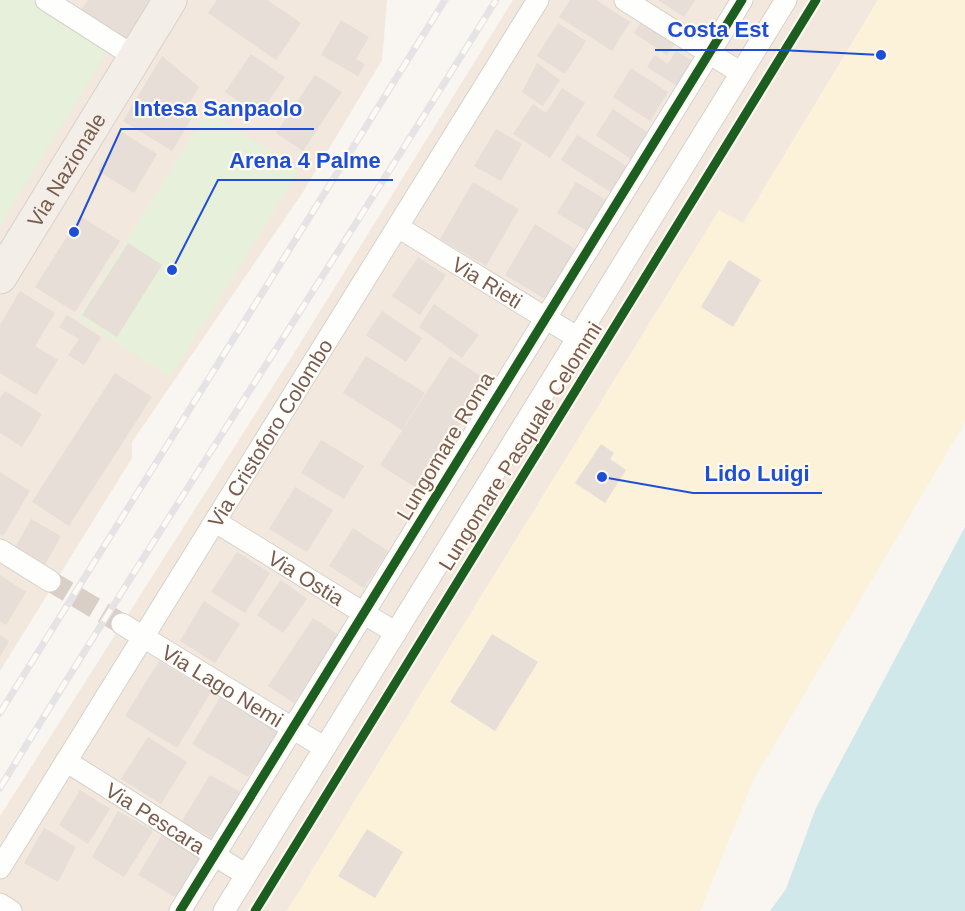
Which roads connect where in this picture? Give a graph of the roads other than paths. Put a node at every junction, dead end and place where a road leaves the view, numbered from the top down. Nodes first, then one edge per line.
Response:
1 (46, 0) edge
2 (170, 0) edge
3 (538, 0) edge
4 (625, 0) edge
5 (742, 0) edge
6 (786, 0) edge
7 (710, 52) junction
8 (135, 57) junction
9 (741, 73) junction
10 (398, 227) junction
11 (0, 277) edge
12 (545, 316) junction
13 (578, 338) junction
14 (216, 522) junction
15 (0, 550) edge
16 (50, 581) tunnel mouth
17 (365, 613) junction
18 (122, 624) tunnel mouth
19 (396, 633) junction
20 (145, 638) junction
21 (294, 729) junction
22 (325, 748) junction
23 (66, 761) junction
24 (215, 855) junction
25 (0, 868) edge
26 (246, 875) junction
27 (0, 904) edge
28 (11, 911) edge
29 (180, 911) edge
30 (224, 911) edge

1 - 8 street
2 - 8 main road, Via Nazionale
3 - 10 street, Via Cristoforo Colombo
4 - 7 street
5 - 7 street, Lungomare Roma
6 - 9 street, Lungomare Pasquale Celommi
7 - 9 street
7 - 12 street, Lungomare Roma
8 - 11 main road, Via Nazionale
9 - 13 street, Lungomare Pasquale Celommi
10 - 12 street, Via Rieti
10 - 14 street, Via Cristoforo Colombo
12 - 13 street, Via Rieti
12 - 17 street, Lungomare Roma
13 - 19 street, Lungomare Pasquale Celommi
14 - 17 street, Via Ostia
14 - 20 street, Via Cristoforo Colombo
15 - 16 street
17 - 19 street, Via Ostia
17 - 21 street, Lungomare Roma
18 - 20 street, Via Lago Nemi
19 - 22 street, Lungomare Pasquale Celommi
20 - 21 street, Via Lago Nemi
20 - 23 street, Via Cristoforo Colombo
21 - 22 street, Via Lago Nemi
21 - 24 street, Lungomare Roma
22 - 26 street, Lungomare Pasquale Celommi
23 - 24 street, Via Pescara
23 - 25 street, Via Cristoforo Colombo
24 - 26 street, Via Pescara
24 - 29 street, Lungomare Roma
26 - 30 street, Lungomare Pasquale Celommi
27 - 28 street

